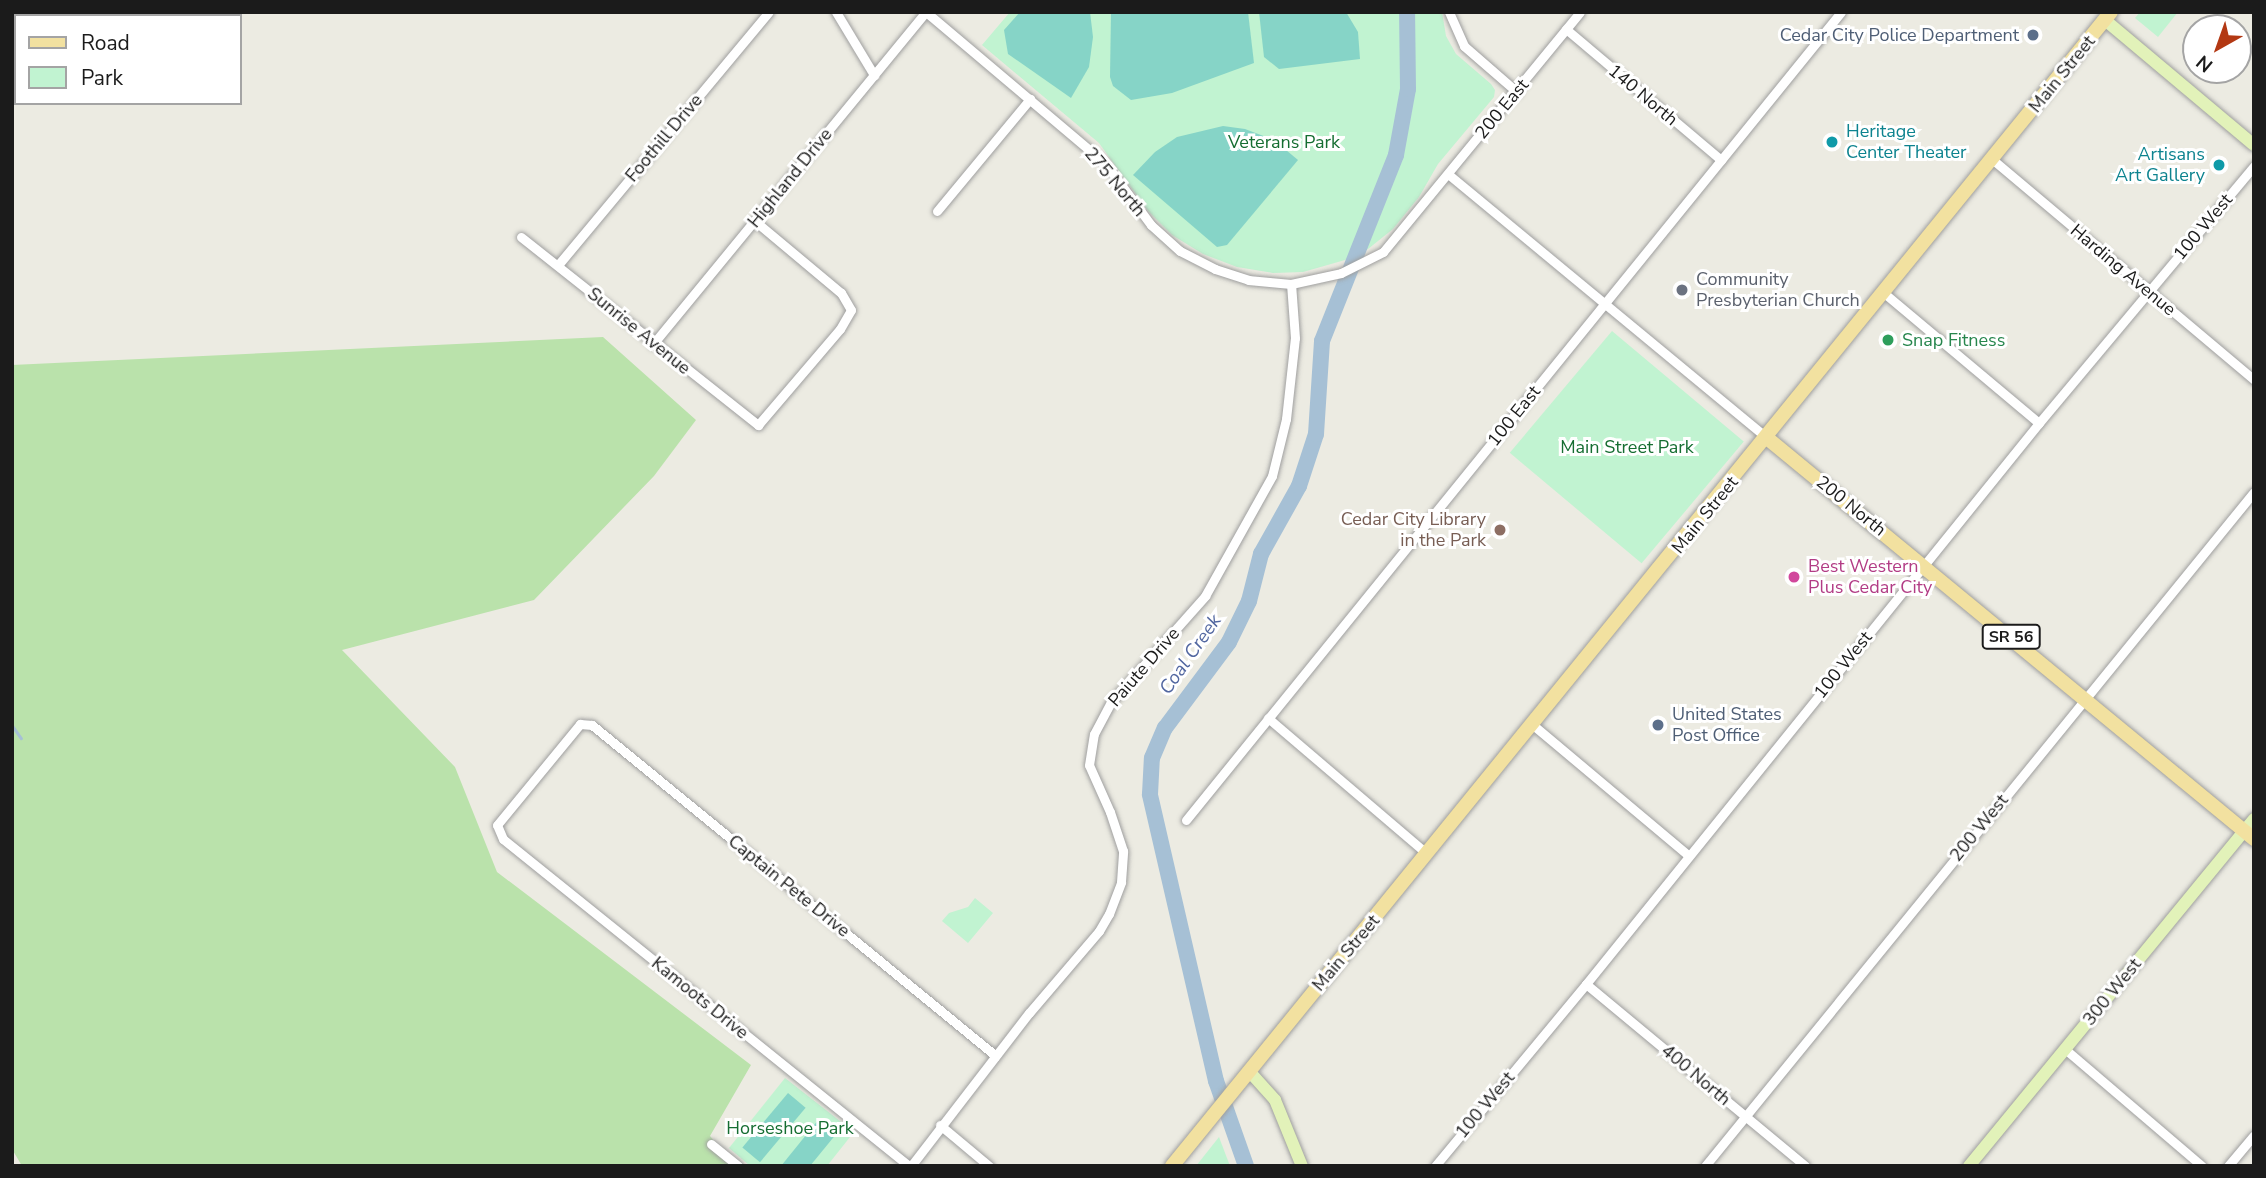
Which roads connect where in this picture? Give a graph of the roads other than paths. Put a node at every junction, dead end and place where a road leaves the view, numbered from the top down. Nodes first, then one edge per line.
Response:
1 (769, 12) edge
2 (836, 12) edge
3 (926, 12) edge
4 (1450, 12) edge
5 (1580, 12) edge
6 (1841, 12) edge
7 (2104, 15) edge
8 (1566, 29) junction
9 (874, 75) junction
10 (1517, 92) junction
11 (1030, 99) junction
12 (2254, 145) edge
13 (1992, 159) junction
14 (1721, 160) junction
15 (2254, 166) edge
16 (1448, 174) junction
17 (937, 211) dead end
18 (755, 221) junction
19 (521, 237) dead end
20 (1383, 252) joint
21 (558, 264) junction
22 (1291, 285) junction
23 (2149, 292) junction
24 (1884, 293) junction
25 (1605, 304) junction
26 (653, 344) junction
27 (2254, 380) edge
28 (2039, 423) junction
29 (1767, 438) junction
30 (2254, 492) edge
31 (1924, 565) junction
32 (2084, 698) junction
33 (1269, 718) junction
34 (1533, 725) junction
35 (2254, 819) edge
36 (1186, 820) dead end
37 (497, 825) joint
38 (2249, 835) edge
39 (1427, 854) junction
40 (1688, 855) junction
41 (1586, 984) junction
42 (2065, 1049) junction
43 (996, 1056) junction
44 (1248, 1071) junction
45 (1746, 1116) junction
46 (940, 1125) junction
47 (2254, 1135) edge
48 (711, 1144) dead end
49 (738, 1166) edge
50 (910, 1166) edge
51 (989, 1166) edge
52 (1172, 1166) edge
53 (1302, 1166) edge
54 (1434, 1166) edge
55 (1705, 1166) edge
56 (1805, 1166) edge
57 (1969, 1166) edge
58 (2202, 1166) edge
59 (2228, 1166) edge

1 - 21 street, Foothill Drive
2 - 9 street
3 - 9 street, Highland Drive
3 - 11 street, 275 North
4 - 10 street
5 - 8 street, 200 East
6 - 14 street, 100 East
7 - 12 street
7 - 13 main road, Main Street
8 - 10 street, 200 East
8 - 14 street, 140 North
9 - 18 street, Highland Drive
10 - 16 street, 200 East
11 - 17 street
11 - 22 street, 275 North
13 - 23 street, Harding Avenue
13 - 24 main road, Main Street
14 - 25 street, 100 East
15 - 23 street, 100 West
16 - 20 street, 200 East
16 - 25 street, 200 North
18 - 26 street, Highland Drive
18 - 26 street, Sunrise Avenue
19 - 21 street, Sunrise Avenue
20 - 22 street, 275 North
21 - 26 street, Sunrise Avenue
22 - 43 street, Paiute Drive
23 - 27 street, Harding Avenue
23 - 28 street, 100 West
24 - 28 street
24 - 29 main road, Main Street
25 - 29 street, 200 North
25 - 33 street, 100 East
28 - 31 street, 100 West
29 - 31 main road, 200 North / SR 56
29 - 34 main road, Main Street
30 - 32 street, 200 West
31 - 32 main road, 200 North / SR 56
31 - 40 street, 100 West
32 - 38 main road, 200 North / SR 56
32 - 45 street, 200 West
33 - 36 street, 100 East
33 - 39 street
34 - 39 main road, Main Street
34 - 40 street
35 - 38 street, 300 West
37 - 43 street, Captain Pete Drive
37 - 50 street, Kamoots Drive
38 - 42 street, 300 West
39 - 44 main road, Main Street
40 - 41 street, 100 West
41 - 45 street, 400 North
41 - 54 street, 100 West
42 - 57 street, 300 West
42 - 58 street
43 - 46 street, Paiute Drive
44 - 52 main road, Main Street
44 - 53 street
45 - 55 street, 200 West
45 - 56 street, 400 North
46 - 50 street, Paiute Drive
46 - 51 street
47 - 59 street
48 - 49 street

